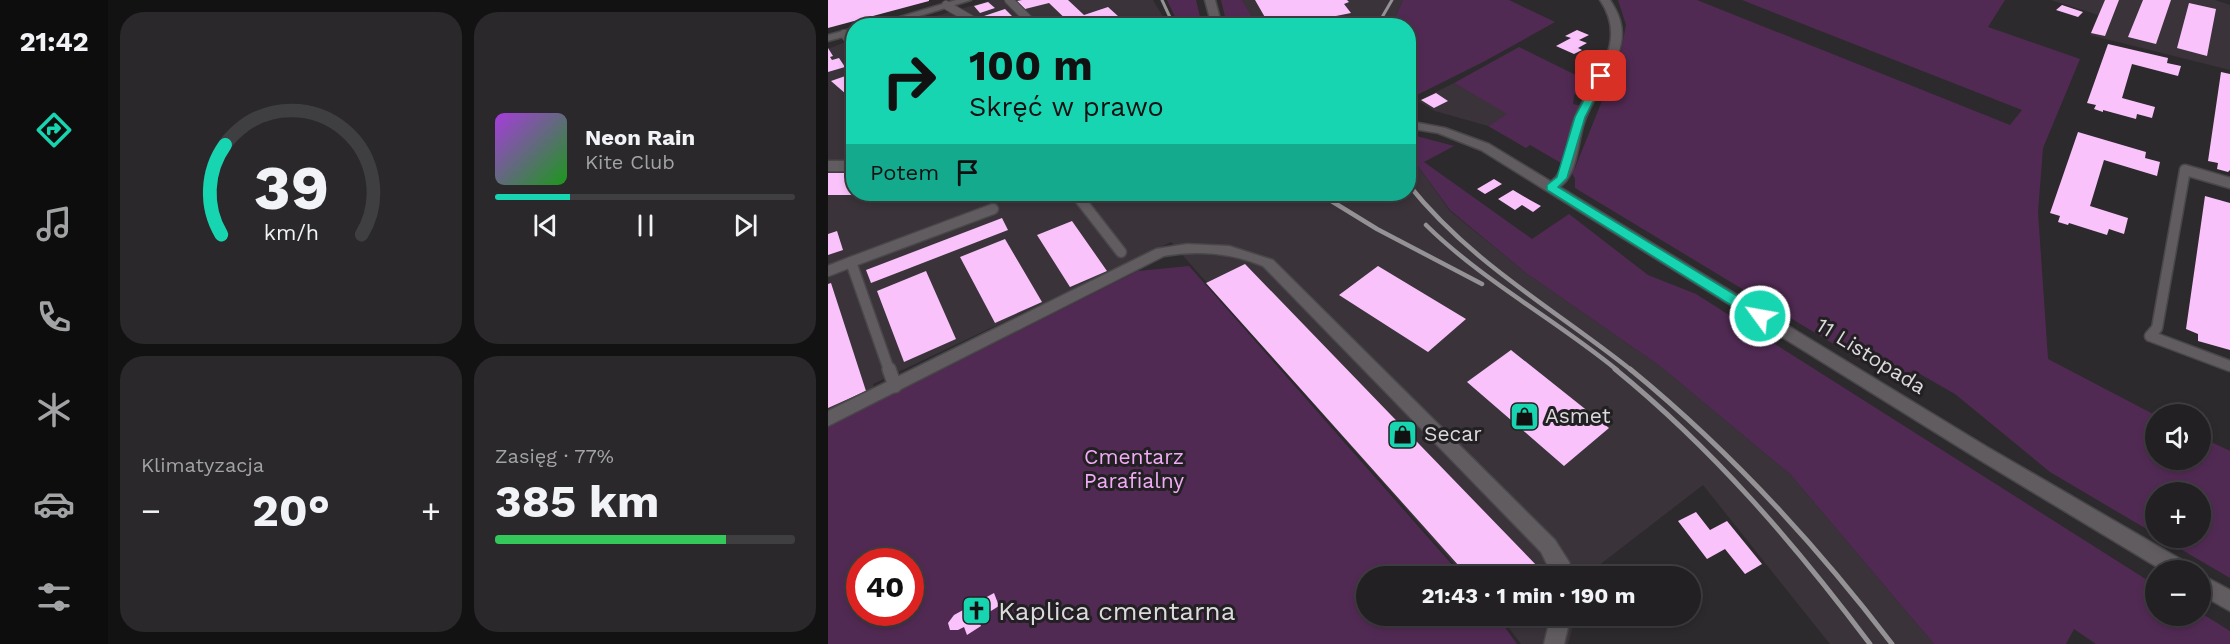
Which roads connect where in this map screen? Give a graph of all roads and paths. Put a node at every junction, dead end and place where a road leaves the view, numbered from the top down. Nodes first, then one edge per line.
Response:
1 (966, 0) edge
2 (1009, 0) edge
3 (1210, 0) edge
4 (1605, 0) edge
5 (946, 5) junction
6 (902, 18) edge
7 (968, 18) edge
8 (1027, 18) edge
9 (1215, 18) edge
10 (846, 34) edge
11 (828, 38) edge
12 (1416, 125) edge
13 (828, 166) edge
14 (846, 166) edge
15 (2230, 183) edge
16 (1551, 187) junction
17 (1081, 201) edge
18 (993, 209) dead end
19 (1121, 252) dead end
20 (851, 262) junction
21 (828, 271) edge
22 (2230, 366) edge
23 (895, 386) junction
24 (828, 419) edge
25 (2163, 560) edge
26 (1559, 566) edge
27 (2211, 590) edge
28 (2230, 601) edge
29 (1558, 626) edge
30 (1554, 644) edge

1 - 5 street
2 - 8 lane
3 - 9 street
4 - 16 street
5 - 6 street
5 - 7 lane
10 - 11 street
12 - 16 street, 11 Listopada
13 - 14 lane
15 - 22 lane
16 - 25 street, 11 Listopada
17 - 19 lane
18 - 20 lane
20 - 21 lane
20 - 23 lane
23 - 24 street
23 - 26 street
27 - 28 street
29 - 30 street

